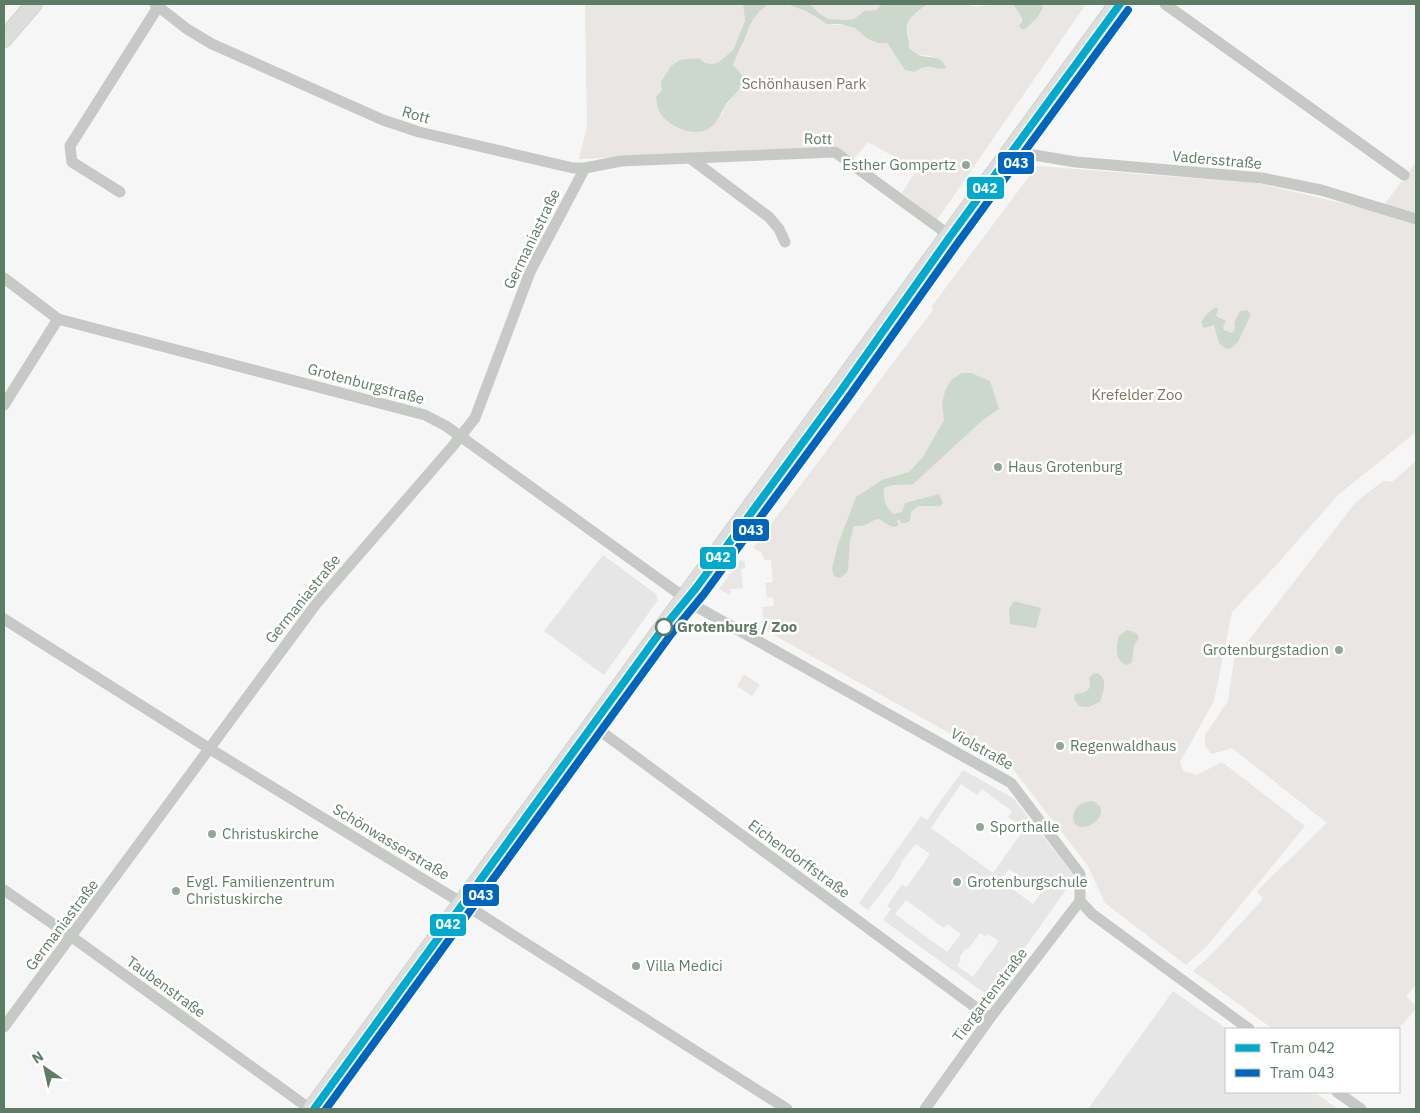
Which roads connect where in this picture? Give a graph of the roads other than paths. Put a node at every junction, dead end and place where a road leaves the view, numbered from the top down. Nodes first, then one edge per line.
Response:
1 (34, 4) edge
2 (1116, 4) edge
3 (1165, 4) edge
4 (156, 5) edge
5 (4, 39) edge
6 (1018, 140) junction
7 (690, 158) junction
8 (585, 168) junction
9 (1404, 175) dead end
10 (120, 192) dead end
11 (1416, 219) edge
12 (949, 235) junction
13 (785, 242) dead end
14 (4, 278) edge
15 (58, 319) junction
16 (4, 404) edge
17 (461, 435) junction
18 (683, 598) junction
19 (4, 619) edge
20 (590, 724) junction
21 (210, 749) junction
22 (4, 890) edge
23 (1080, 901) junction
24 (461, 902) junction
25 (72, 937) junction
26 (990, 1018) junction
27 (4, 1027) edge
28 (1248, 1028) edge
29 (1338, 1093) edge
30 (310, 1109) edge
31 (787, 1109) edge
32 (925, 1109) edge
33 (1361, 1109) edge

1 - 5 main road
2 - 6 main road
3 - 9 street
4 - 8 street, Rott
4 - 10 street, Rott
6 - 11 street, Vadersstraße
6 - 12 main road
7 - 8 street, Rott
7 - 12 street, Rott
7 - 13 street
8 - 17 street, Germaniastraße
12 - 18 main road
14 - 15 street, Grotenburgstraße
15 - 16 street
15 - 17 street, Grotenburgstraße
17 - 18 street, Grotenburgstraße
17 - 21 street, Germaniastraße
18 - 20 main road
18 - 23 street, Violstraße
19 - 21 street, Schönwasserstraße
20 - 24 main road
20 - 26 street, Eichendorffstraße
21 - 24 street, Schönwasserstraße
21 - 25 street, Germaniastraße
22 - 25 street, Taubenstraße
23 - 26 street, Tiergartenstraße
23 - 28 street
24 - 30 main road
24 - 31 street, Schönwasserstraße
25 - 27 street, Germaniastraße
25 - 30 street, Taubenstraße
26 - 32 street, Tiergartenstraße
29 - 33 street

